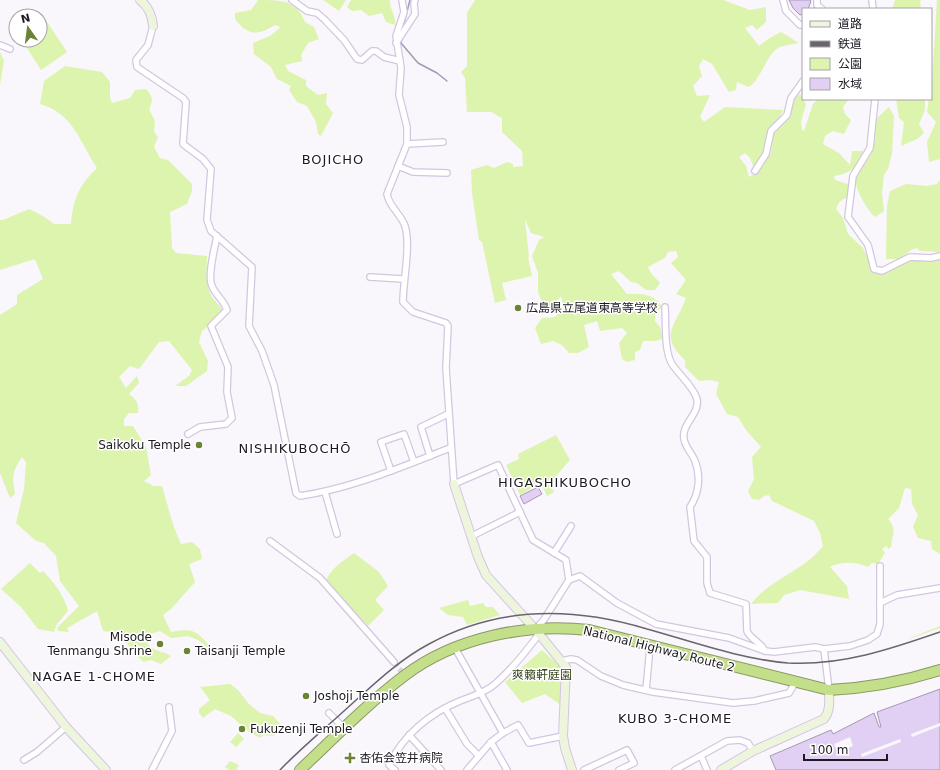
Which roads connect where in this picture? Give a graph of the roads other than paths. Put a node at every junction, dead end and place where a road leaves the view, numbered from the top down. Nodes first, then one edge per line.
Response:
1 (140, 0) edge
2 (292, 0) edge
3 (402, 0) edge
4 (415, 0) edge
5 (783, 0) edge
6 (817, 0) edge
7 (820, 8) edge
8 (801, 25) edge
9 (153, 26) joint
10 (396, 44) junction
11 (0, 45) edge
12 (10, 49) dead end
13 (400, 61) junction
14 (802, 82) edge
15 (875, 100) edge
16 (443, 142) dead end
17 (407, 144) junction
18 (398, 166) junction
19 (754, 171) dead end
20 (447, 173) dead end
21 (217, 236) junction
22 (940, 256) edge
23 (370, 277) dead end
24 (403, 279) junction
25 (665, 307) dead end
26 (448, 414) junction
27 (188, 434) dead end
28 (450, 448) junction
29 (430, 456) junction
30 (414, 462) junction
31 (391, 471) junction
32 (454, 484) junction
33 (325, 492) junction
34 (520, 512) junction
35 (571, 526) dead end
36 (337, 534) dead end
37 (472, 536) junction
38 (270, 541) dead end
39 (554, 553) junction
40 (880, 566) dead end
41 (569, 580) junction
42 (940, 588) edge
43 (880, 604) junction
44 (537, 631) junction
45 (0, 642) edge
46 (650, 646) junction
47 (455, 648) junction
48 (824, 649) junction
49 (765, 651) junction
50 (562, 661) junction
51 (394, 662) tunnel mouth
52 (940, 670) edge
53 (795, 683) junction
54 (646, 690) junction
55 (829, 690) junction
56 (481, 694) junction
57 (169, 707) dead end
58 (444, 708) junction
59 (329, 713) dead end
60 (66, 727) junction
61 (345, 729) junction
62 (503, 733) junction
63 (409, 736) junction
64 (563, 736) junction
65 (491, 742) junction
66 (753, 750) junction
67 (479, 756) junction
68 (701, 756) junction
69 (24, 760) dead end
70 (505, 769) edge
71 (106, 770) edge
72 (152, 770) edge
73 (300, 770) edge
74 (395, 770) edge
75 (442, 770) edge
76 (467, 770) edge
77 (572, 770) edge
78 (584, 770) edge
79 (619, 770) edge
80 (675, 770) edge
81 (707, 770) edge
82 (721, 770) edge

1 - 9 street
2 - 13 street
3 - 10 street
4 - 10 street
5 - 8 street
6 - 7 street
9 - 21 street
10 - 13 street
11 - 12 street
13 - 17 street
14 - 19 street
15 - 22 street
16 - 17 street
17 - 18 street
18 - 20 street
18 - 24 street
21 - 27 street
21 - 33 street
23 - 24 street
24 - 26 street
25 - 49 street
26 - 28 street
26 - 29 street
28 - 29 street
28 - 32 street
29 - 30 street
30 - 31 street
30 - 31 street
31 - 33 street
32 - 34 street
32 - 37 street
33 - 36 street
34 - 37 street
34 - 39 street
35 - 39 street
37 - 44 street
38 - 51 street
39 - 41 street
40 - 43 street
41 - 44 street
41 - 49 street
42 - 43 street
43 - 48 street
44 - 46 highway, National Highway Route 2
44 - 47 highway, National Highway Route 2
44 - 50 street
44 - 56 street
45 - 60 street
46 - 53 highway, National Highway Route 2
46 - 54 street
47 - 56 street
47 - 61 highway, National Highway Route 2
48 - 49 street
48 - 55 street
50 - 54 street
50 - 64 street
52 - 55 highway, National Highway Route 2
53 - 54 street
53 - 55 highway, National Highway Route 2
55 - 66 street
56 - 58 street
56 - 62 street
57 - 72 street
58 - 63 street
58 - 67 street
59 - 61 street
60 - 69 street
60 - 71 street
61 - 73 highway, National Highway Route 2
62 - 64 street
62 - 65 street
63 - 74 street
63 - 75 street
64 - 77 street
65 - 67 street
65 - 70 street
66 - 68 street
66 - 82 street
67 - 76 street
68 - 80 street
68 - 81 street
78 - 79 street

